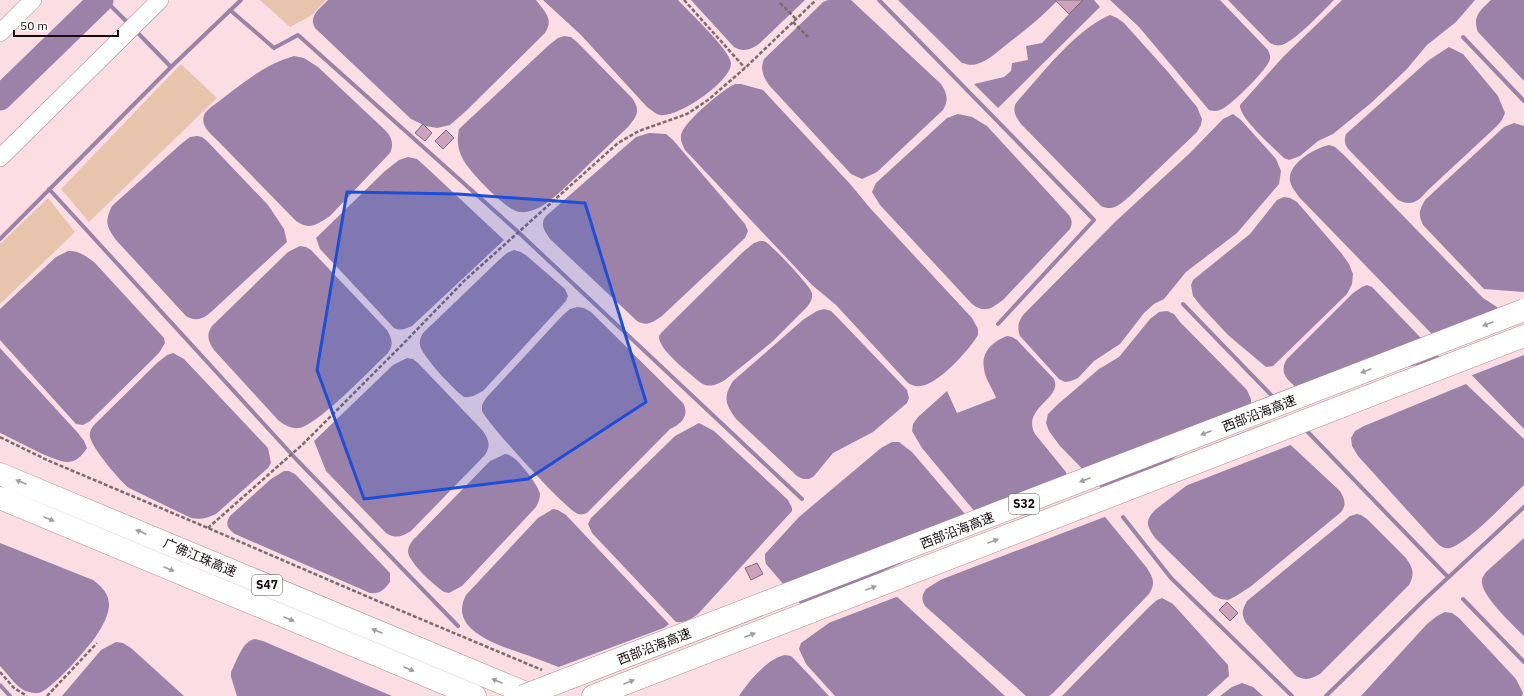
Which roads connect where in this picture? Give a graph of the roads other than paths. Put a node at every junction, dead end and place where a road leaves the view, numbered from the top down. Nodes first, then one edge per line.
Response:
1 (33, 0) edge
2 (160, 0) edge
3 (0, 33) edge
4 (0, 158) edge
5 (1524, 310) edge
6 (1524, 336) edge
7 (0, 474) edge
8 (0, 498) edge
9 (475, 696) edge
10 (523, 696) edge
11 (533, 696) edge
12 (593, 696) edge

1 - 3 street
2 - 4 street
5 -> 10 highway, 西部沿海高速 / S32, bridge
12 -> 6 highway, 西部沿海高速 / S32
11 -> 7 highway, 广佛江珠高速 / S47
8 -> 9 highway, 广佛江珠高速 / S47

